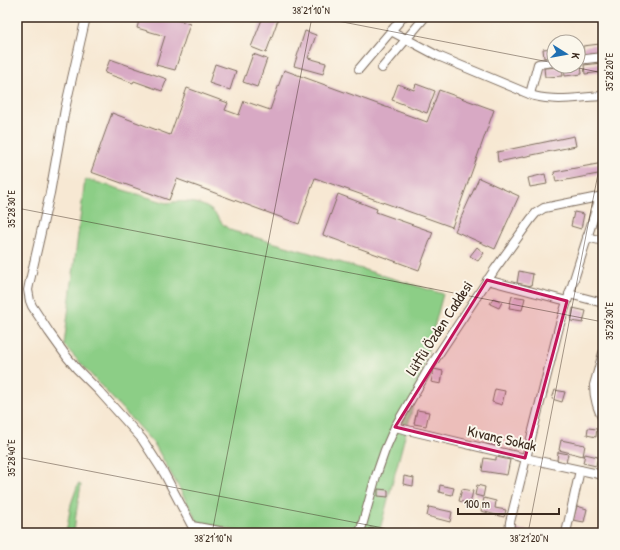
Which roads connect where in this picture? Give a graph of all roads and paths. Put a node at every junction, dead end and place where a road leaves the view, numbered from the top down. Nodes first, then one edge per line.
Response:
1 (86, 17) edge
2 (403, 17) edge
3 (425, 17) edge
4 (391, 31) junction
5 (406, 39) junction
6 (603, 57) edge
7 (586, 59) edge
8 (546, 63) edge
9 (382, 68) dead end
10 (359, 69) dead end
11 (530, 94) junction
12 (603, 97) edge
13 (601, 197) edge
14 (587, 237) junction
15 (603, 241) edge
16 (487, 280) junction
17 (568, 298) junction
18 (603, 303) edge
19 (603, 353) edge
20 (600, 409) edge
21 (603, 420) edge
22 (395, 427) junction
23 (525, 458) junction
24 (580, 470) junction
25 (603, 475) edge
26 (230, 533) edge
27 (360, 533) edge
28 (509, 533) edge
29 (566, 533) edge

1 - 26 street
2 - 4 street
3 - 5 street
4 - 5 street
4 - 10 street
5 - 9 street
5 - 11 street
6 - 7 street
8 - 11 street
11 - 12 street
13 - 14 street
13 - 16 street, Lütfü Özden Caddesi
14 - 15 street
14 - 17 street
16 - 17 street
16 - 22 street, Lütfü Özden Caddesi
17 - 18 street
17 - 23 street
19 - 20 street
20 - 21 street
22 - 23 street, Kıvanç Sokak
22 - 27 street, Lütfü Özden Caddesi
23 - 24 street, Kıvanç Sokak
23 - 28 street
24 - 25 street, Kıvanç Sokak
24 - 29 street

